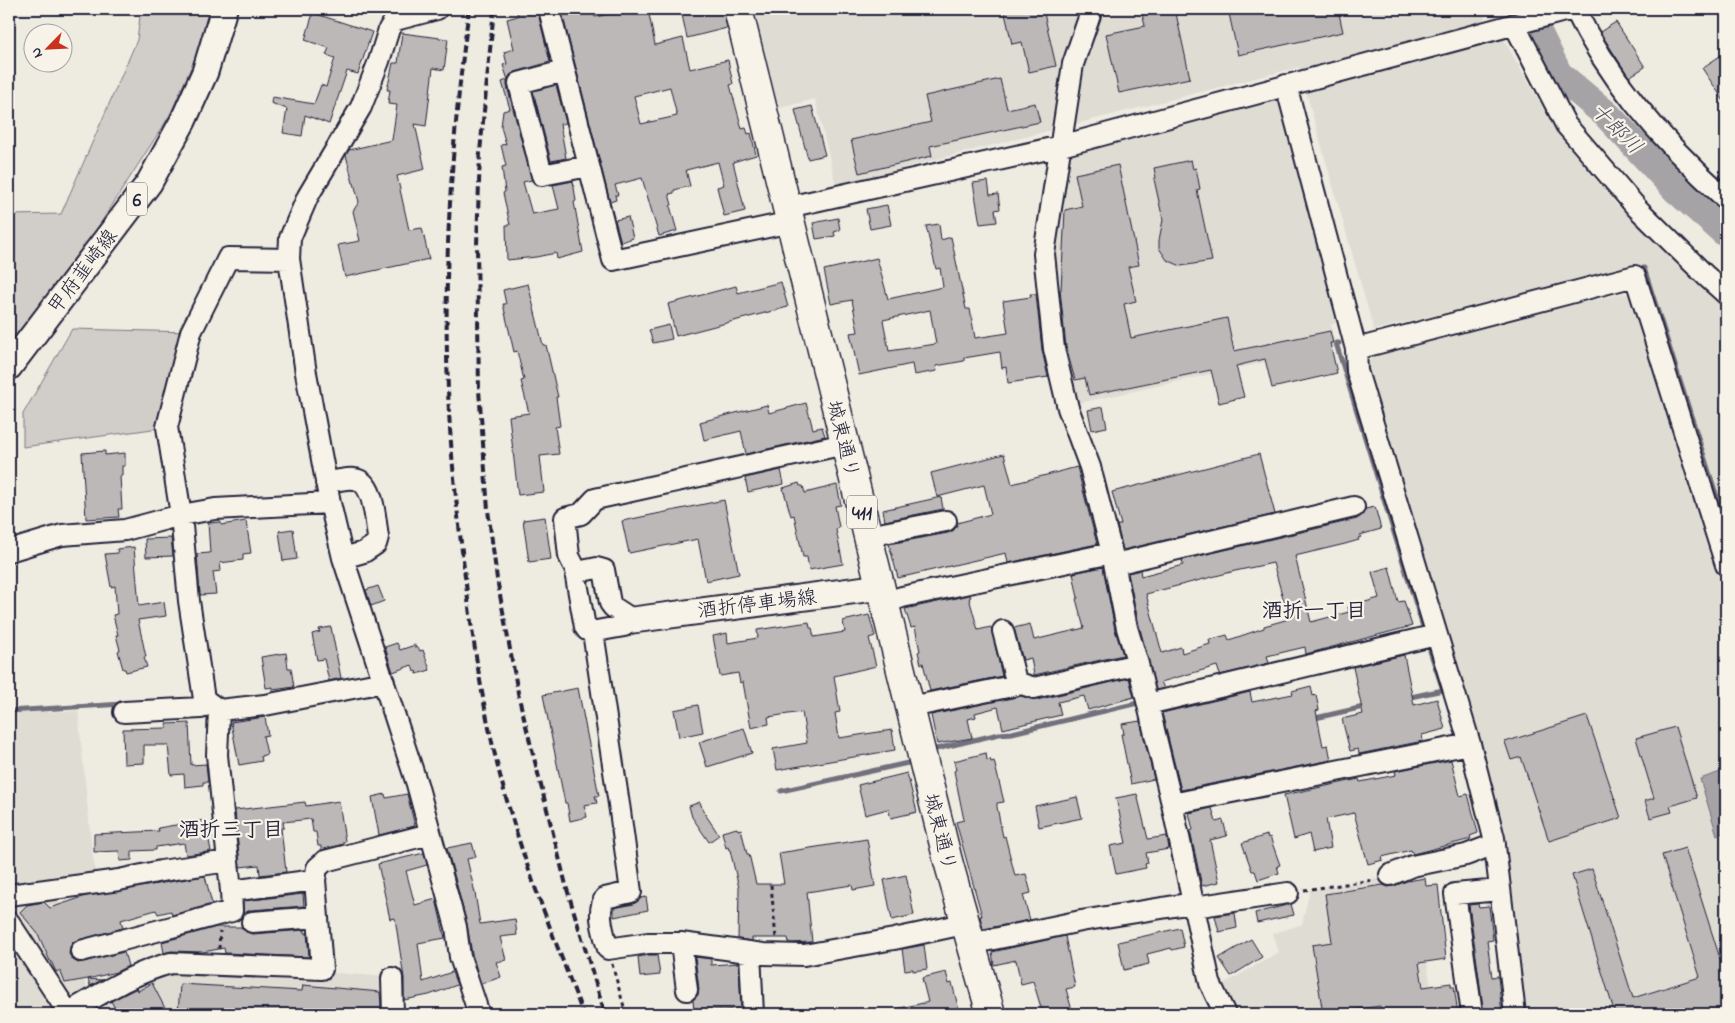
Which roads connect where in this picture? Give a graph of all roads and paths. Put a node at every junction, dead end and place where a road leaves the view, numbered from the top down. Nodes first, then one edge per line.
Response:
1 (224, 9) edge
2 (437, 9) edge
3 (549, 9) edge
4 (738, 9) edge
5 (1092, 9) edge
6 (1571, 9) edge
7 (395, 15) edge
8 (1514, 24) junction
9 (564, 71) junction
10 (1286, 85) junction
11 (1061, 146) junction
12 (589, 166) junction
13 (1726, 199) edge
14 (790, 215) junction
15 (290, 259) junction
16 (1726, 294) edge
17 (1356, 349) junction
18 (9, 366) edge
19 (845, 444) junction
20 (326, 483) junction
21 (330, 503) junction
22 (1354, 507) dead end
23 (181, 515) junction
24 (946, 521) dead end
25 (868, 536) junction
26 (9, 551) edge
27 (343, 558) junction
28 (1114, 558) junction
29 (1726, 565) edge
30 (577, 572) junction
31 (883, 595) junction
32 (633, 620) junction
33 (1004, 630) dead end
34 (592, 632) junction
35 (1436, 635) junction
36 (1138, 664) junction
37 (384, 682) junction
38 (1017, 685) junction
39 (1148, 704) junction
40 (214, 707) junction
41 (911, 707) junction
42 (124, 712) dead end
43 (1470, 744) junction
44 (1172, 804) junction
45 (430, 834) junction
46 (1495, 844) junction
47 (228, 861) junction
48 (1390, 875) joint
49 (315, 880) junction
50 (772, 885) dead end
51 (1500, 890) junction
52 (231, 891) junction
53 (1288, 893) joint
54 (9, 895) edge
55 (1194, 905) junction
56 (220, 914) junction
57 (318, 917) junction
58 (9, 922) edge
59 (252, 922) dead end
60 (967, 934) junction
61 (681, 943) junction
62 (608, 949) junction
63 (81, 951) dead end
64 (750, 952) junction
65 (777, 954) junction
66 (219, 965) junction
67 (392, 978) dead end
68 (687, 990) dead end
69 (69, 1013) edge
70 (393, 1014) edge
71 (479, 1014) edge
72 (626, 1014) edge
73 (753, 1014) edge
74 (991, 1014) edge
75 (1225, 1014) edge
76 (1472, 1014) edge
77 (1514, 1014) edge

1 - 18 main road, 甲府韮崎線 / 6
2 - 7 street
3 - 9 street
4 - 14 highway, 城東通り / 411
5 - 11 street
6 - 8 street
6 - 13 street
7 - 15 street
8 - 10 street
8 - 16 street
9 - 12 street
9 - 12 street
10 - 11 street
10 - 17 street
11 - 14 street
11 - 28 street
12 - 14 street
14 - 19 highway, 城東通り / 411
15 - 20 street
15 - 23 street
17 - 29 street
17 - 35 street
19 - 25 highway, 城東通り / 411
19 - 30 street
20 - 21 street
20 - 27 street
21 - 23 street
21 - 27 street
22 - 28 street
23 - 26 street
23 - 40 street
24 - 25 street
25 - 31 highway, 城東通り / 411
27 - 37 street
28 - 31 street
28 - 36 street
30 - 32 street
30 - 34 street
31 - 32 main road, 酒折停車場線
31 - 41 highway, 城東通り / 411
32 - 34 street
33 - 38 street
34 - 62 street
35 - 39 street
35 - 43 street
36 - 38 street
36 - 39 street
37 - 40 street
37 - 45 street
38 - 41 street
39 - 44 street
40 - 42 street
40 - 47 street
41 - 60 highway, 城東通り / 411
43 - 44 street
43 - 46 street
44 - 55 street
45 - 49 street
45 - 71 street
46 - 48 street
46 - 51 street
47 - 52 street
47 - 54 street
48 - 53 path
49 - 52 street
49 - 57 street
50 - 65 path
51 - 76 street
51 - 77 street
52 - 56 street
53 - 55 street
55 - 60 street
55 - 75 street
56 - 63 street
56 - 66 path
57 - 59 street
57 - 66 street
58 - 69 street
60 - 65 street
60 - 74 highway, 城東通り / 411
61 - 62 street
61 - 64 street
61 - 68 street
62 - 72 path
64 - 65 street
64 - 73 street
66 - 69 street
67 - 70 street

